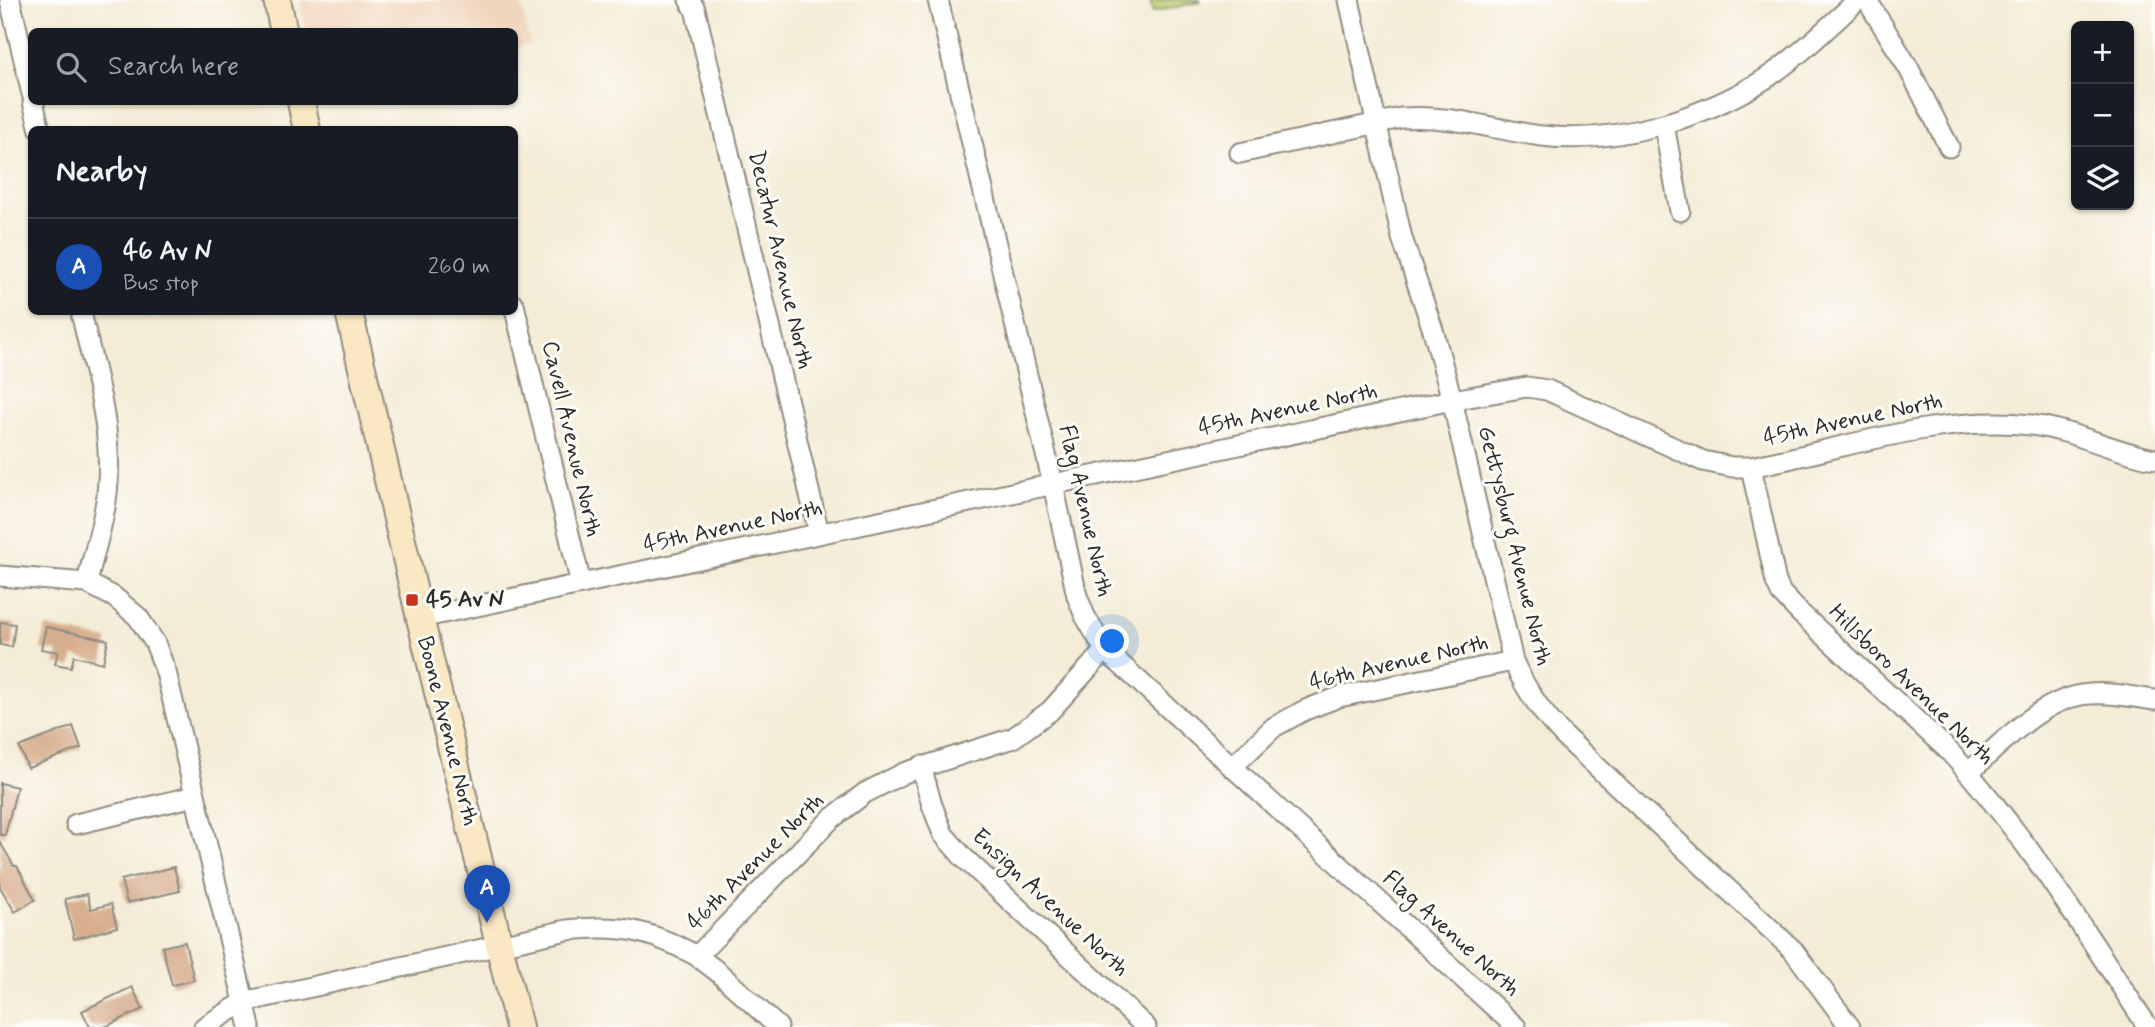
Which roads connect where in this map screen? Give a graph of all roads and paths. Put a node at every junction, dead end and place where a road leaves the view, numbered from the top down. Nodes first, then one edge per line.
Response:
1 (10, 0) edge
2 (277, 0) edge
3 (689, 0) edge
4 (938, 0) edge
5 (1349, 0) edge
6 (1858, 0) edge
7 (1867, 0) edge
8 (283, 28) edge
9 (28, 77) edge
10 (34, 105) edge
11 (302, 105) edge
12 (1377, 123) junction
13 (1664, 125) junction
14 (39, 126) edge
15 (306, 126) edge
16 (1949, 146) dead end
17 (1240, 153) dead end
18 (1680, 211) dead end
19 (81, 315) edge
20 (350, 315) edge
21 (516, 315) edge
22 (1452, 400) junction
23 (2155, 459) edge
24 (1751, 467) junction
25 (1054, 484) junction
26 (819, 534) junction
27 (0, 576) edge
28 (87, 583) junction
29 (581, 584) junction
30 (420, 618) junction
31 (1105, 650) junction
32 (1513, 661) junction
33 (2155, 700) edge
34 (921, 766) junction
35 (1231, 767) junction
36 (1969, 772) junction
37 (195, 796) junction
38 (76, 824) dead end
39 (500, 946) junction
40 (697, 956) junction
41 (244, 1002) junction
42 (204, 1027) edge
43 (250, 1027) edge
44 (519, 1027) edge
45 (778, 1027) edge
46 (1146, 1027) edge
47 (1516, 1027) edge
48 (1850, 1027) edge
49 (2148, 1027) edge

1 - 9 street
2 - 8 street
3 - 26 street, Decatur Avenue North
4 - 25 street, Flag Avenue North
5 - 12 street, Gettysburg Avenue North
6 - 13 street
7 - 16 street
10 - 14 street
11 - 15 street
12 - 13 street
12 - 17 street
12 - 22 street, Gettysburg Avenue North
13 - 18 street
19 - 28 street
20 - 30 street, Boone Avenue North
21 - 29 street, Cavell Avenue North
22 - 24 street, 45th Avenue North
22 - 25 street, 45th Avenue North
22 - 32 street, Gettysburg Avenue North
23 - 24 street, 45th Avenue North
24 - 36 street, Hillsboro Avenue North
25 - 26 street, 45th Avenue North
25 - 31 street, Flag Avenue North
26 - 29 street, 45th Avenue North
27 - 28 street
28 - 37 street
29 - 30 street, 45th Avenue North
30 - 39 street, Boone Avenue North
31 - 34 street, 46th Avenue North
31 - 35 street, Flag Avenue North
32 - 35 street, 46th Avenue North
32 - 48 street, Gettysburg Avenue North
33 - 36 street
34 - 40 street, 46th Avenue North
34 - 46 street, Ensign Avenue North
35 - 47 street, Flag Avenue North
36 - 49 street, Hillsboro Avenue North
37 - 38 street
37 - 41 street
39 - 40 street, 46th Avenue North
39 - 41 street, 46th Avenue North
39 - 44 street, Boone Avenue North
40 - 45 street
41 - 42 street, 46th Avenue North
41 - 43 street

